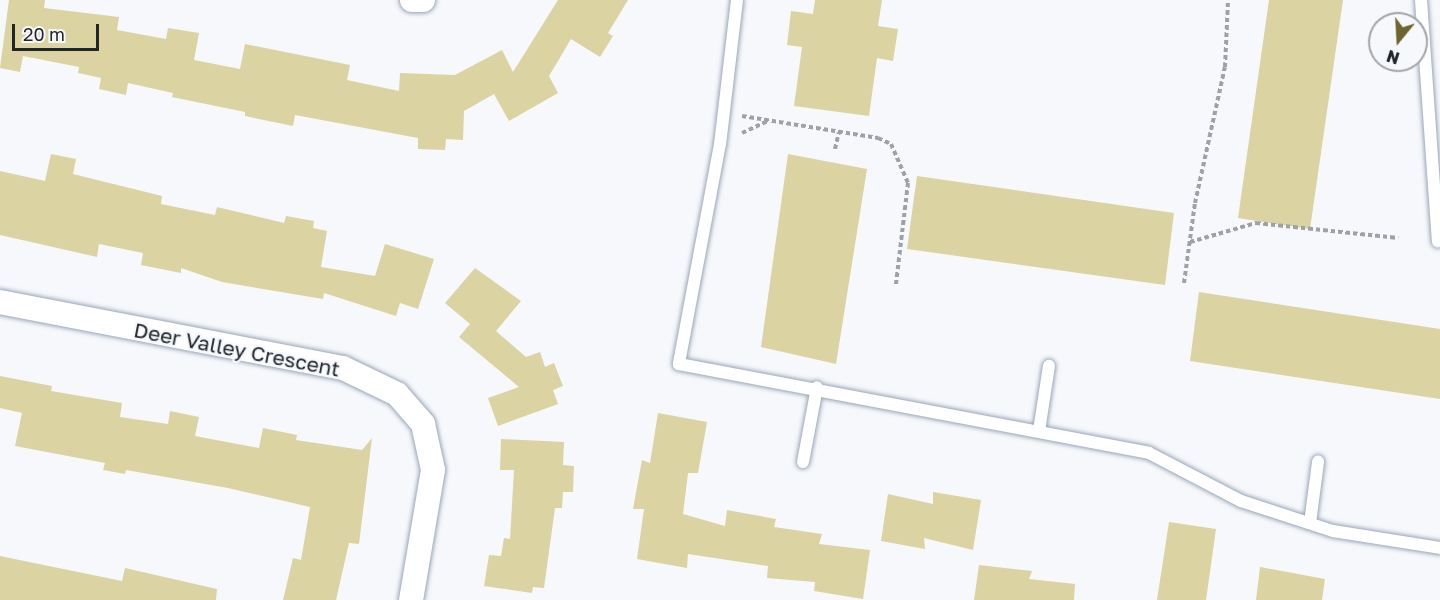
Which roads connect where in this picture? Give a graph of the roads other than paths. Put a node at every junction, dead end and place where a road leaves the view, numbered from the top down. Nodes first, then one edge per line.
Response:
1 (411, 0) edge
2 (423, 0) edge
3 (737, 0) edge
4 (1421, 0) edge
5 (1438, 241) dead end
6 (0, 302) edge
7 (1049, 366) dead end
8 (817, 387) junction
9 (1039, 431) junction
10 (802, 462) dead end
11 (1318, 462) dead end
12 (1310, 524) junction
13 (1440, 548) edge
14 (411, 600) edge

1 - 2 street
3 - 8 lane
4 - 5 lane
6 - 14 street, Deer Valley Crescent
7 - 9 lane
8 - 9 lane
8 - 10 lane
9 - 12 lane
11 - 12 lane
12 - 13 lane

